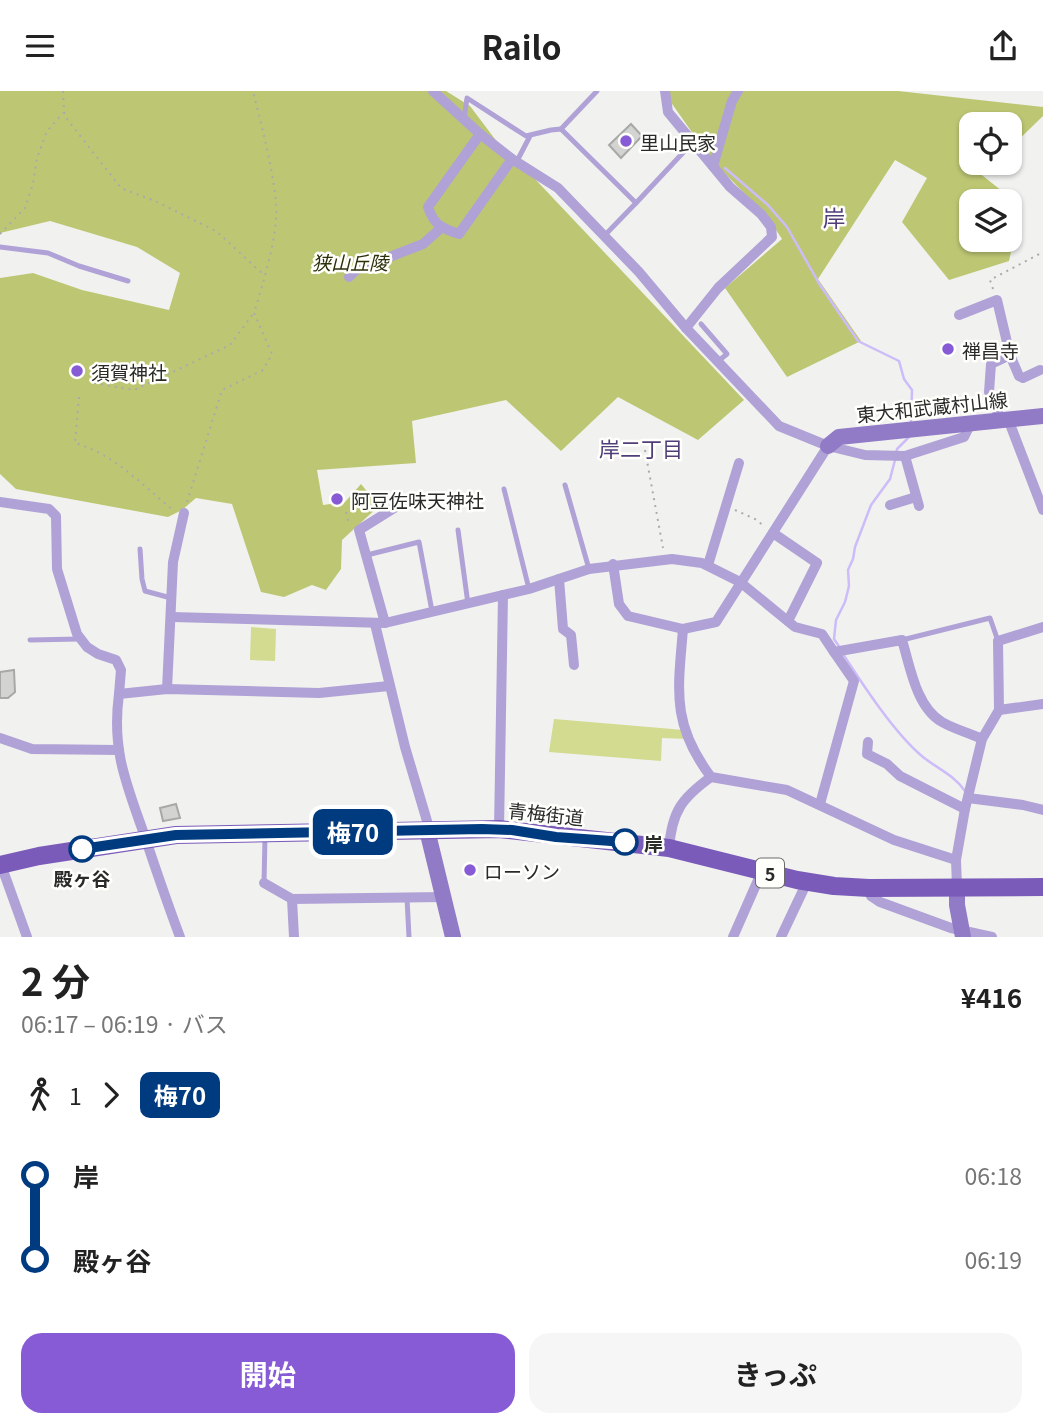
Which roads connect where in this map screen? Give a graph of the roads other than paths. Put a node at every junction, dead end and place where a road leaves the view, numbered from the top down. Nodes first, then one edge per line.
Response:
1 (433, 91) edge
2 (597, 91) edge
3 (665, 91) edge
4 (738, 91) edge
5 (464, 119) junction
6 (561, 129) junction
7 (480, 134) junction
8 (530, 135) junction
9 (693, 142) junction
10 (514, 160) junction
11 (713, 166) junction
12 (636, 203) junction
13 (440, 228) junction
14 (604, 236) junction
15 (0, 247) edge
16 (349, 277) dead end
17 (128, 281) dead end
18 (959, 315) dead end
19 (701, 324) dead end
20 (686, 328) junction
21 (1010, 355) junction
22 (717, 362) junction
23 (1040, 370) dead end
24 (1043, 416) edge
25 (1005, 419) junction
26 (971, 423) junction
27 (828, 446) junction
28 (899, 456) junction
29 (739, 463) dead end
30 (565, 485) dead end
31 (504, 489) dead end
32 (407, 500) dead end
33 (0, 502) edge
34 (890, 505) dead end
35 (1043, 510) edge
36 (183, 515) road end
37 (458, 530) dead end
38 (773, 533) junction
39 (140, 549) dead end
40 (367, 555) junction
41 (613, 564) junction
42 (708, 565) junction
43 (589, 569) junction
44 (559, 579) junction
45 (740, 582) junction
46 (529, 589) junction
47 (502, 595) junction
48 (171, 599) junction
49 (468, 604) junction
50 (432, 611) junction
51 (172, 617) junction
52 (788, 621) junction
53 (380, 624) junction
54 (1043, 627) edge
55 (683, 629) junction
56 (81, 639) junction
57 (30, 640) dead end
58 (902, 640) junction
59 (998, 641) junction
60 (840, 651) junction
61 (574, 665) dead end
62 (389, 685) junction
63 (167, 689) junction
64 (119, 694) junction
65 (1043, 704) edge
66 (999, 710) junction
67 (0, 738) edge
68 (982, 739) junction
69 (868, 742) dead end
70 (119, 750) junction
71 (711, 777) junction
72 (820, 804) junction
73 (966, 804) junction
74 (1043, 810) edge
75 (499, 829) junction
76 (428, 830) junction
77 (265, 833) junction
78 (145, 839) junction
79 (668, 848) junction
80 (956, 860) junction
81 (0, 864) edge
82 (762, 871) junction
83 (807, 882) junction
84 (264, 883) joint
85 (957, 887) junction
86 (1043, 887) edge
87 (869, 888) junction
88 (407, 897) junction
89 (444, 897) junction
90 (292, 899) junction
91 (956, 933) edge
92 (27, 937) edge
93 (180, 937) edge
94 (294, 937) edge
95 (409, 937) edge
96 (453, 937) edge
97 (733, 937) edge
98 (781, 937) edge
99 (992, 937) edge

1 - 5 street
2 - 6 lane
3 - 9 street
4 - 11 street
5 - 7 street
5 - 8 lane
6 - 8 lane
6 - 12 lane
7 - 10 street
7 - 13 street
8 - 10 lane
9 - 11 street
9 - 12 lane
10 - 13 street
10 - 14 street
11 - 20 street
12 - 14 lane
13 - 16 street
14 - 20 street
15 - 17 lane
18 - 21 street
19 - 22 lane
20 - 22 street
21 - 23 street
21 - 25 street
22 - 27 street
24 - 25 street, 東大和武蔵村山線
25 - 26 street, 東大和武蔵村山線
25 - 35 street
26 - 27 street, 東大和武蔵村山線
26 - 28 street
27 - 28 street
27 - 38 street
28 - 34 street
29 - 42 street
30 - 43 lane
31 - 46 lane
32 - 40 street
33 - 56 street
36 - 48 street
37 - 49 lane
38 - 45 street
38 - 52 street
39 - 48 lane
40 - 50 lane
40 - 53 street
41 - 42 street
41 - 43 street
41 - 55 street
42 - 45 street
43 - 44 street
44 - 46 street
44 - 61 street
45 - 52 street
45 - 55 street
46 - 47 street
47 - 49 street
47 - 75 street
48 - 51 street
49 - 50 street
50 - 53 street
51 - 53 street
51 - 63 street
52 - 60 street
53 - 62 street
54 - 59 street
55 - 71 street
56 - 57 lane
56 - 64 street
58 - 59 lane
58 - 60 street
58 - 68 street
59 - 66 street
60 - 72 street
62 - 63 street
62 - 76 street
63 - 64 street
64 - 70 street
65 - 66 street
66 - 68 street
67 - 70 street
68 - 73 street
69 - 73 street
70 - 78 street
71 - 72 street
71 - 79 street
72 - 80 street
73 - 74 street
73 - 80 street
75 - 76 main road, 青梅街道 / 5
75 - 79 main road, 青梅街道 / 5
76 - 77 main road, 青梅街道 / 5
76 - 89 street
77 - 78 main road, 青梅街道 / 5
77 - 84 lane
78 - 81 main road, 青梅街道 / 5
78 - 93 street
79 - 82 main road, 青梅街道 / 5
80 - 85 street
81 - 92 street
82 - 83 main road, 青梅街道 / 5
82 - 97 street
83 - 87 main road, 青梅街道 / 5
83 - 98 street
84 - 90 street
85 - 86 main road, 青梅街道 / 5
85 - 87 main road, 青梅街道 / 5
85 - 91 street
87 - 91 street
88 - 89 street
88 - 90 street
88 - 95 lane
89 - 96 street
90 - 94 street
91 - 99 street

